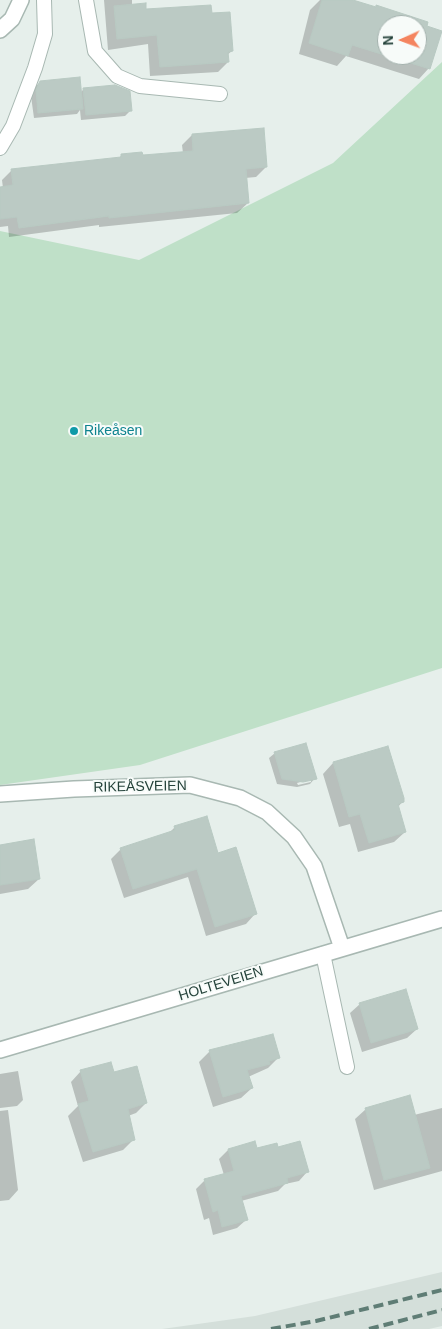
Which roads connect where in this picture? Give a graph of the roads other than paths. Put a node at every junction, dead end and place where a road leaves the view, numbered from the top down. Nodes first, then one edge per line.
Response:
1 (21, 0) edge
2 (44, 0) edge
3 (86, 0) edge
4 (0, 30) edge
5 (220, 94) dead end
6 (0, 148) edge
7 (0, 794) edge
8 (442, 919) edge
9 (342, 948) junction
10 (323, 954) junction
11 (0, 1050) edge
12 (347, 1067) dead end

1 - 4 street
2 - 6 lane
3 - 5 lane
7 - 9 street, RIKEÅSVEIEN
8 - 9 street, HOLTEVEIEN
9 - 10 street, HOLTEVEIEN
10 - 11 street, HOLTEVEIEN
10 - 12 lane

